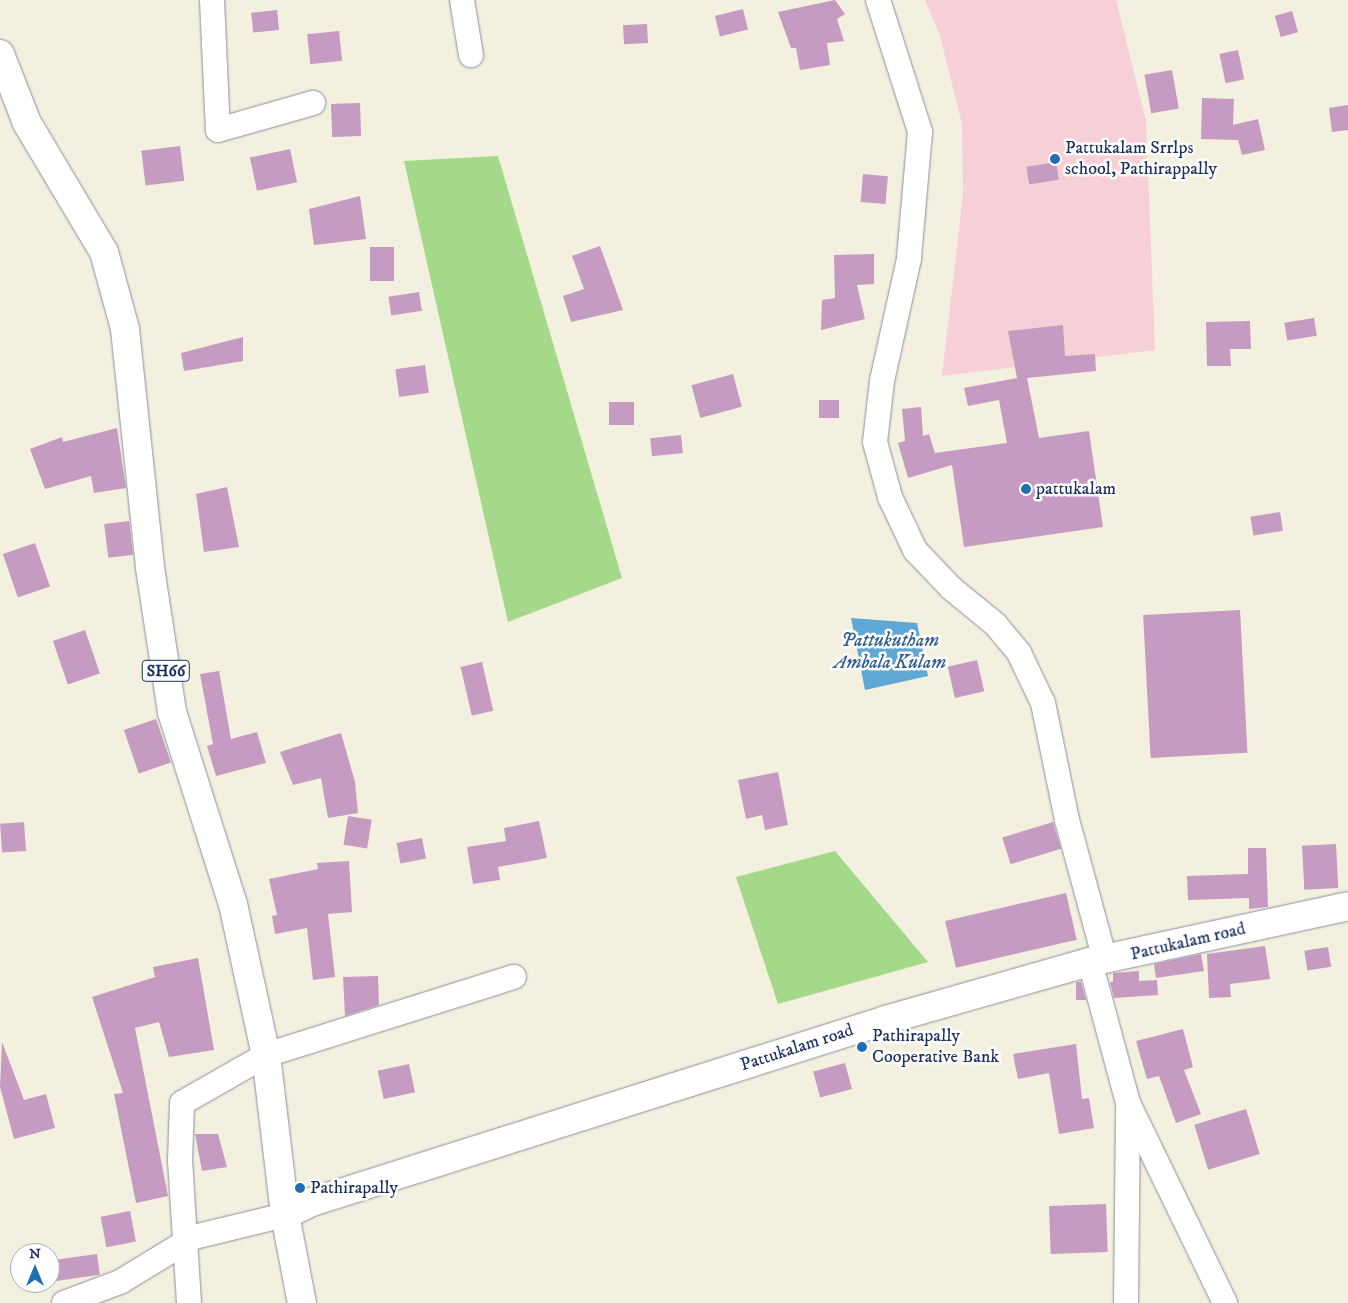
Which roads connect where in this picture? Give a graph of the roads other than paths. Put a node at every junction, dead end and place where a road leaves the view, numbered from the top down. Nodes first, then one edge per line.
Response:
1 (212, 0) edge
2 (462, 0) edge
3 (878, 0) edge
4 (0, 54) edge
5 (471, 55) dead end
6 (313, 104) dead end
7 (1348, 906) edge
8 (1097, 961) junction
9 (514, 977) dead end
10 (266, 1055) junction
11 (1128, 1103) junction
12 (285, 1215) junction
13 (185, 1243) junction
14 (64, 1303) edge
15 (189, 1303) edge
16 (302, 1303) edge
17 (1126, 1303) edge
18 (1225, 1303) edge

1 - 6 street
2 - 5 street
3 - 8 street
4 - 10 main road, SH66
7 - 8 main road, Pattukalam road
8 - 11 street
8 - 12 main road, Pattukalam road
9 - 10 street
10 - 12 main road, SH66
10 - 13 street
11 - 17 street
11 - 18 street
12 - 13 street
12 - 16 main road, SH66
13 - 14 street
13 - 15 street

